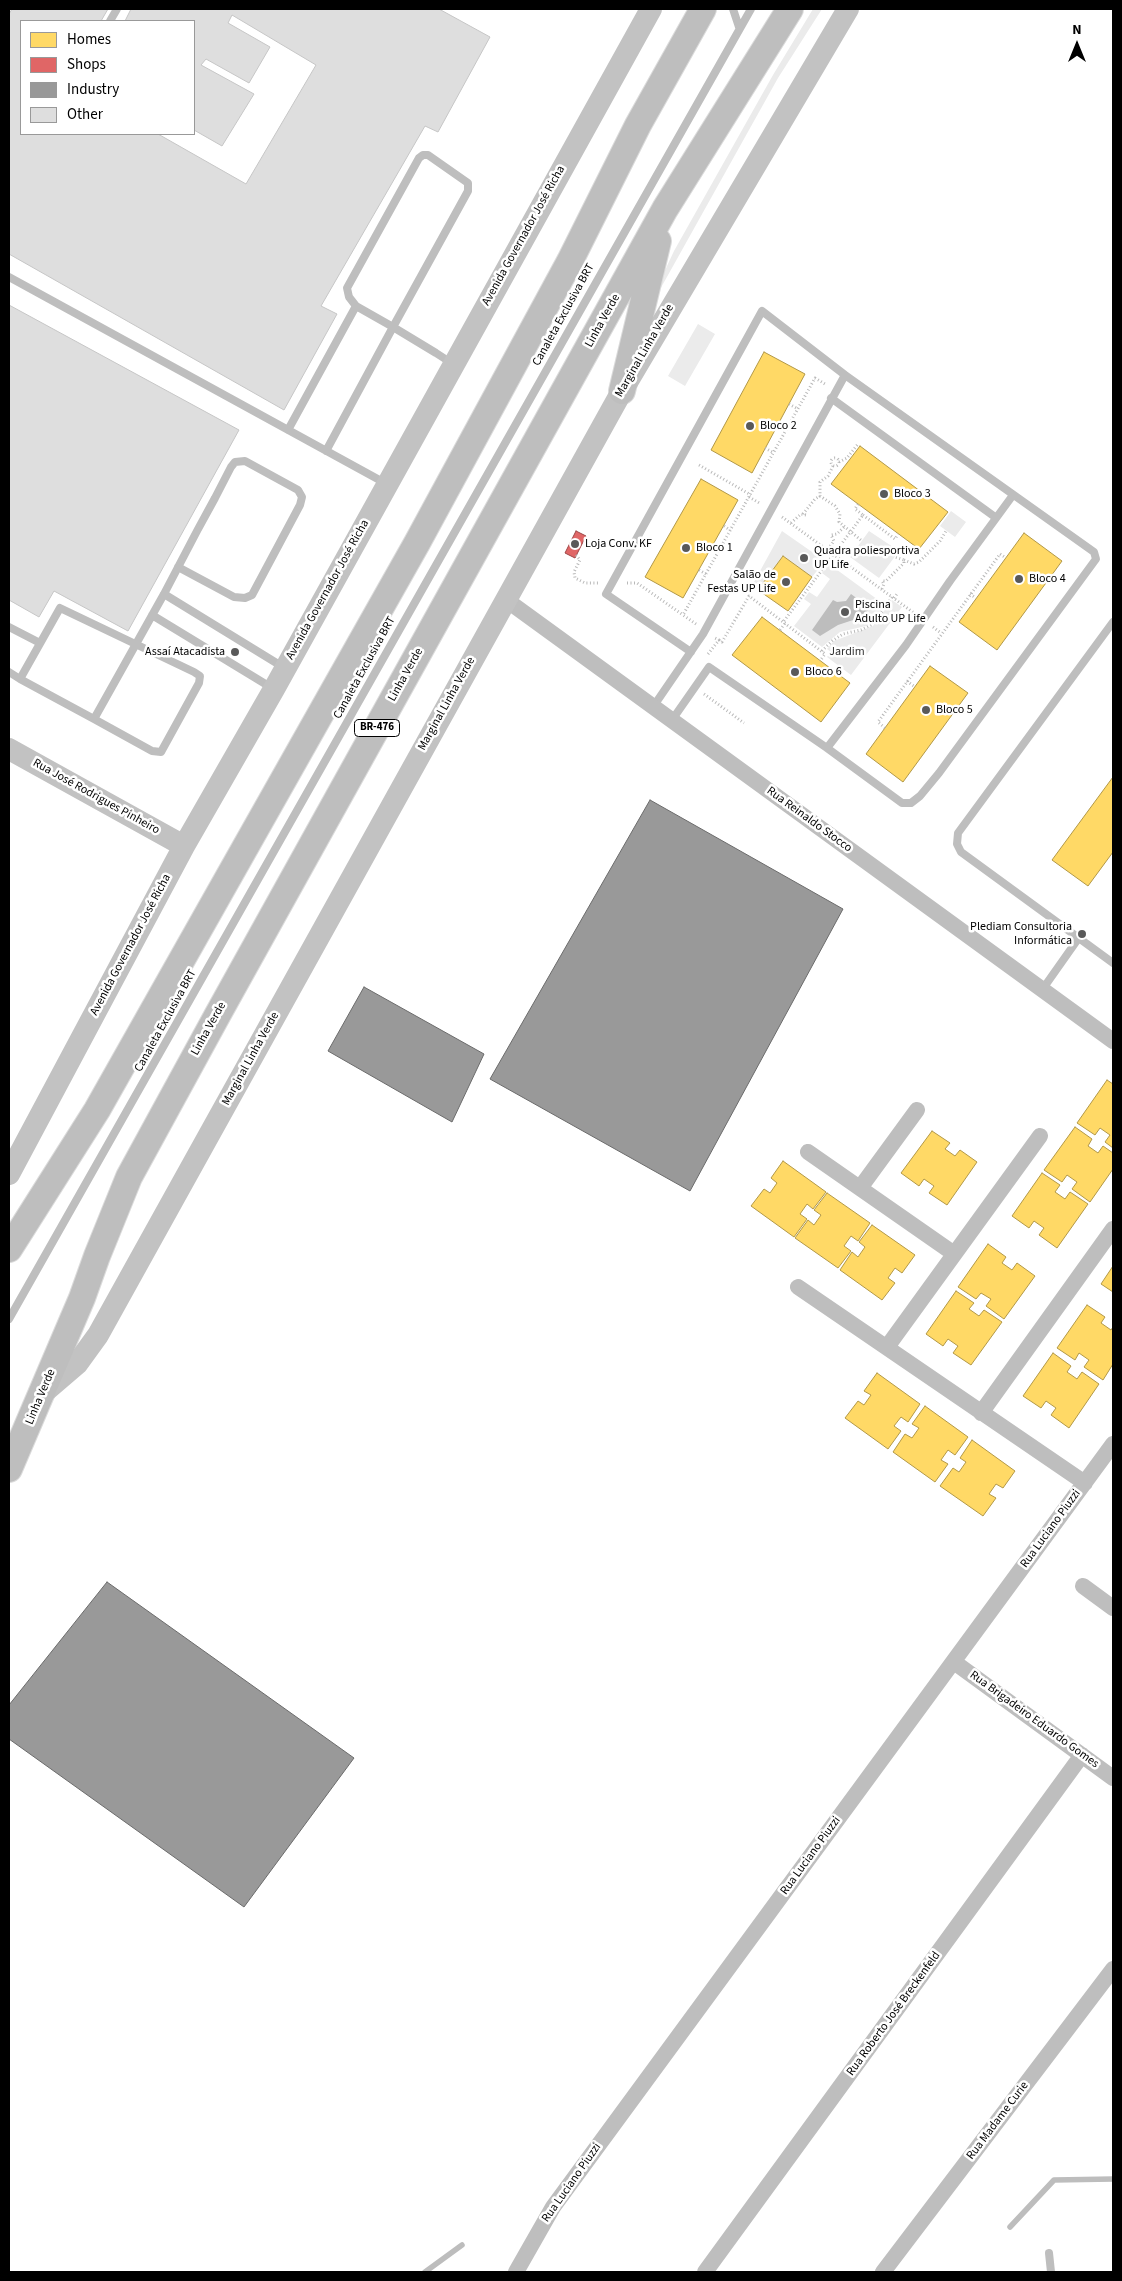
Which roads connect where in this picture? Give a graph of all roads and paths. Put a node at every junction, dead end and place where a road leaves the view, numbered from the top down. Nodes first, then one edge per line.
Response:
1 (117, 9) edge
2 (651, 9) edge
3 (703, 9) edge
4 (733, 9) edge
5 (751, 9) edge
6 (790, 9) edge
7 (848, 9) edge
8 (111, 20) edge
9 (739, 27) junction
10 (666, 209) junction
11 (9, 277) edge
12 (356, 306) junction
13 (393, 327) junction
14 (453, 364) junction
15 (845, 375) junction
16 (836, 390) junction
17 (622, 391) junction
18 (831, 398) junction
19 (789, 404) dead end
20 (798, 409) junction
21 (288, 430) junction
22 (858, 444) dead end
23 (765, 448) dead end
24 (326, 451) junction
25 (774, 453) junction
26 (839, 462) junction
27 (699, 465) dead end
28 (833, 466) junction
29 (387, 484) junction
30 (1013, 495) junction
31 (750, 496) junction
32 (820, 496) junction
33 (858, 504) dead end
34 (770, 510) junction
35 (862, 515) junction
36 (995, 517) junction
37 (791, 522) junction
38 (724, 526) dead end
39 (844, 527) junction
40 (730, 530) junction
41 (946, 531) dead end
42 (851, 532) junction
43 (898, 534) dead end
44 (862, 541) dead end
45 (828, 549) junction
46 (834, 554) junction
47 (576, 555) dead end
48 (895, 557) dead end
49 (1006, 558) dead end
50 (904, 560) junction
51 (178, 567) junction
52 (699, 570) dead end
53 (706, 574) junction
54 (585, 583) dead end
55 (637, 583) dead end
56 (882, 589) junction
57 (164, 594) junction
58 (897, 594) dead end
59 (970, 594) junction
60 (893, 597) junction
61 (976, 598) dead end
62 (505, 599) junction
63 (152, 615) junction
64 (683, 615) junction
65 (924, 620) junction
66 (785, 622) junction
67 (1113, 622) edge
68 (9, 627) edge
69 (705, 630) junction
70 (780, 630) dead end
71 (942, 633) junction
72 (1110, 633) edge
73 (719, 640) junction
74 (40, 643) junction
75 (135, 644) junction
76 (822, 651) junction
77 (691, 652) junction
78 (820, 661) dead end
79 (285, 668) junction
80 (715, 671) junction
81 (9, 672) edge
82 (20, 679) junction
83 (907, 681) junction
84 (915, 687) dead end
85 (274, 688) junction
86 (653, 707) junction
87 (94, 719) junction
88 (672, 720) junction
89 (744, 723) dead end
90 (885, 728) dead end
91 (827, 748) junction
92 (9, 749) edge
93 (184, 846) junction
94 (1078, 939) junction
95 (1113, 963) edge
96 (1042, 990) junction
97 (1113, 1042) edge
98 (916, 1110) dead end
99 (1040, 1136) dead end
100 (808, 1152) dead end
101 (9, 1174) edge
102 (860, 1188) junction
103 (1113, 1229) edge
104 (9, 1250) edge
105 (953, 1253) junction
106 (798, 1287) dead end
107 (9, 1318) edge
108 (887, 1347) junction
109 (42, 1394) junction
110 (981, 1413) junction
111 (1113, 1444) edge
112 (9, 1469) edge
113 (1085, 1483) junction
114 (1083, 1586) dead end
115 (1113, 1608) edge
116 (954, 1662) junction
117 (1082, 1755) junction
118 (1113, 1778) edge
119 (1113, 1969) edge
120 (1049, 2253) dead end
121 (516, 2272) edge
122 (705, 2272) edge
123 (883, 2272) edge
124 (1051, 2272) edge

1 - 8 lane
2 - 14 main road, Avenida Governador José Richa
3 - 104 highway
4 - 9 lane
5 - 9 lane, Canaleta Exclusiva BRT
6 - 10 highway, Linha Verde / BR-476
7 - 17 main road, Marginal Linha Verde
9 - 107 lane, Canaleta Exclusiva BRT
10 - 17 highway
10 - 109 highway, Linha Verde / BR-476
11 - 21 lane
12 - 13 lane
12 - 13 lane
12 - 21 lane
13 - 14 lane
13 - 24 lane
14 - 29 main road, Avenida Governador José Richa
15 - 16 lane
15 - 30 lane
15 - 77 lane
16 - 18 lane
16 - 20 path
17 - 62 main road, Marginal Linha Verde
18 - 34 lane
18 - 36 lane
19 - 20 path
20 - 25 path
21 - 24 lane
22 - 26 path
23 - 25 path
24 - 29 lane
25 - 31 path
26 - 28 path
26 - 28 path
27 - 31 path
28 - 32 path
29 - 79 main road, Avenida Governador José Richa
30 - 36 lane
30 - 91 lane
31 - 34 path
31 - 40 path
32 - 37 path
32 - 39 path
33 - 35 path
34 - 37 path
34 - 69 lane
35 - 42 path
35 - 43 path
36 - 65 lane
37 - 45 path
38 - 40 path
39 - 42 path
39 - 45 path
40 - 53 path
41 - 50 path
42 - 44 path
42 - 46 path
45 - 46 path
46 - 56 path
46 - 66 path
47 - 54 path
48 - 50 path
49 - 59 path
50 - 56 path
51 - 51 lane
51 - 57 lane
52 - 53 path
53 - 64 path
55 - 64 path
56 - 60 path
57 - 63 lane
57 - 79 lane
58 - 60 path
59 - 61 path
59 - 71 path
60 - 65 path
60 - 76 path
62 - 86 street, Rua Reinaldo Stocco
62 - 109 main road, Marginal Linha Verde
63 - 75 lane
63 - 85 lane
64 - 69 path
65 - 71 path
65 - 91 lane
66 - 70 path
66 - 73 path
66 - 76 path
67 - 72 lane
68 - 74 lane
69 - 73 path
69 - 77 lane
71 - 83 path
72 - 94 lane
73 - 80 path
74 - 75 lane
74 - 82 lane
75 - 87 lane
75 - 87 lane
76 - 78 path
77 - 86 lane
79 - 85 main road, Avenida Governador José Richa
80 - 88 lane
80 - 89 path
80 - 91 lane
81 - 82 lane
82 - 87 lane
83 - 84 path
83 - 90 path
85 - 93 main road, Avenida Governador José Richa
86 - 88 street, Rua Reinaldo Stocco
88 - 96 street, Rua Reinaldo Stocco
92 - 93 main road, Rua José Rodrigues Pinheiro
93 - 101 main road, Avenida Governador José Richa
94 - 95 lane
94 - 96 lane
96 - 97 street, Rua Reinaldo Stocco
98 - 102 street
99 - 105 street
100 - 102 street
102 - 105 street
103 - 110 street
105 - 108 street
106 - 108 street
108 - 110 street
109 - 112 highway, Linha Verde / BR-476
110 - 113 street
111 - 113 street, Rua Luciano Piuzzi
113 - 116 street, Rua Luciano Piuzzi
114 - 115 street
116 - 117 street, Rua Brigadeiro Eduardo Gomes
116 - 121 street, Rua Luciano Piuzzi
117 - 118 street, Rua Brigadeiro Eduardo Gomes
117 - 122 street, Rua Roberto José Breckenfeld
119 - 123 street, Rua Madame Curie
120 - 124 lane

